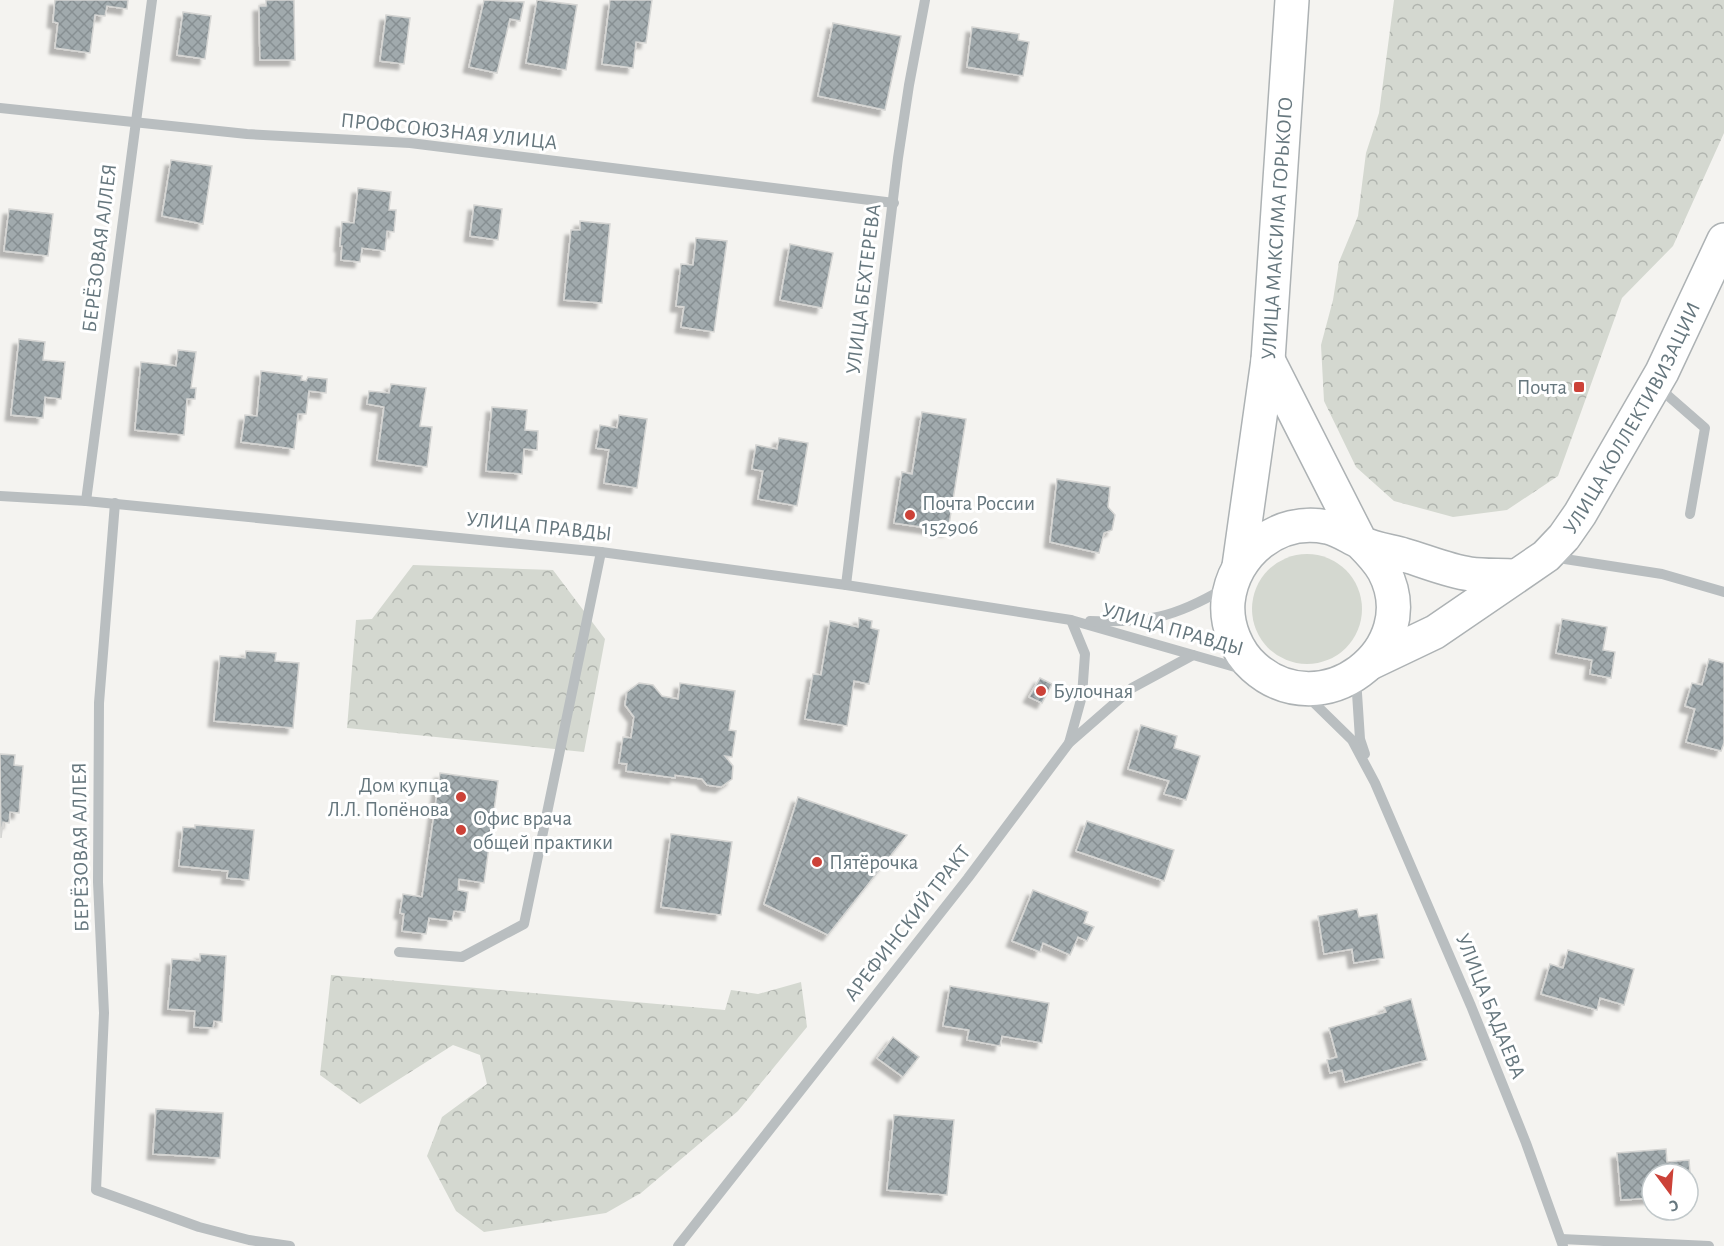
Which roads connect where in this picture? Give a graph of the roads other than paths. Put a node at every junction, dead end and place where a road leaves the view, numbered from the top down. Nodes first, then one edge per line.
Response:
1 (152, 0) edge
2 (925, 0) edge
3 (1292, 0) edge
4 (0, 108) edge
5 (135, 121) junction
6 (894, 203) junction
7 (1724, 240) edge
8 (1268, 360) junction
9 (1655, 384) junction
10 (0, 496) edge
11 (86, 501) junction
12 (116, 503) junction
13 (1690, 514) dead end
14 (1361, 543) junction
15 (600, 552) junction
16 (1546, 556) junction
17 (1235, 576) junction
18 (1515, 576) junction
19 (846, 585) junction
20 (1724, 592) edge
21 (1071, 620) junction
22 (1193, 655) junction
23 (1363, 669) junction
24 (1263, 675) junction
25 (1300, 689) junction
26 (1069, 743) junction
27 (1375, 783) junction
28 (399, 952) dead end
29 (1562, 1242) edge
30 (290, 1246) edge
31 (678, 1246) edge
32 (1708, 1246) edge

1 - 5 street, БЕРЁЗОВАЯ АЛЛЕЯ
2 - 6 street, УЛИЦА БЕХТЕРЕВА
3 - 8 main road, УЛИЦА МАКСИМА ГОРЬКОГО
4 - 5 street, ПРОФСОЮЗНАЯ УЛИЦА
5 - 6 street, ПРОФСОЮЗНАЯ УЛИЦА
5 - 11 street, БЕРЁЗОВАЯ АЛЛЕЯ
6 - 19 street, УЛИЦА БЕХТЕРЕВА
7 - 9 main road, УЛИЦА КОЛЛЕКТИВИЗАЦИИ
8 - 14 main road, УЛИЦА МАКСИМА ГОРЬКОГО
8 - 17 main road, УЛИЦА МАКСИМА ГОРЬКОГО
9 - 13 street
9 - 16 main road, УЛИЦА КОЛЛЕКТИВИЗАЦИИ
10 - 11 street, УЛИЦА ПРАВДЫ
11 - 12 street, УЛИЦА ПРАВДЫ
12 - 15 street, УЛИЦА ПРАВДЫ
12 - 30 street, БЕРЁЗОВАЯ АЛЛЕЯ
14 - 17 main road
14 - 18 main road
14 - 23 main road
15 - 19 street, УЛИЦА ПРАВДЫ
15 - 28 street
16 - 18 main road, УЛИЦА КОЛЛЕКТИВИЗАЦИИ
16 - 20 street
17 - 21 street, УЛИЦА ПРАВДЫ
17 - 24 main road
18 - 23 main road, УЛИЦА КОЛЛЕКТИВИЗАЦИИ
19 - 21 street, УЛИЦА ПРАВДЫ
21 - 22 street, УЛИЦА ПРАВДЫ
21 - 26 street
22 - 24 street, УЛИЦА ПРАВДЫ
22 - 26 street, АРЕФИНСКИЙ ТРАКТ
23 - 25 main road
23 - 27 street, УЛИЦА БАДАЕВА
24 - 25 main road
25 - 27 street, УЛИЦА БАДАЕВА
26 - 31 street, АРЕФИНСКИЙ ТРАКТ
27 - 29 street, УЛИЦА БАДАЕВА
29 - 32 street

